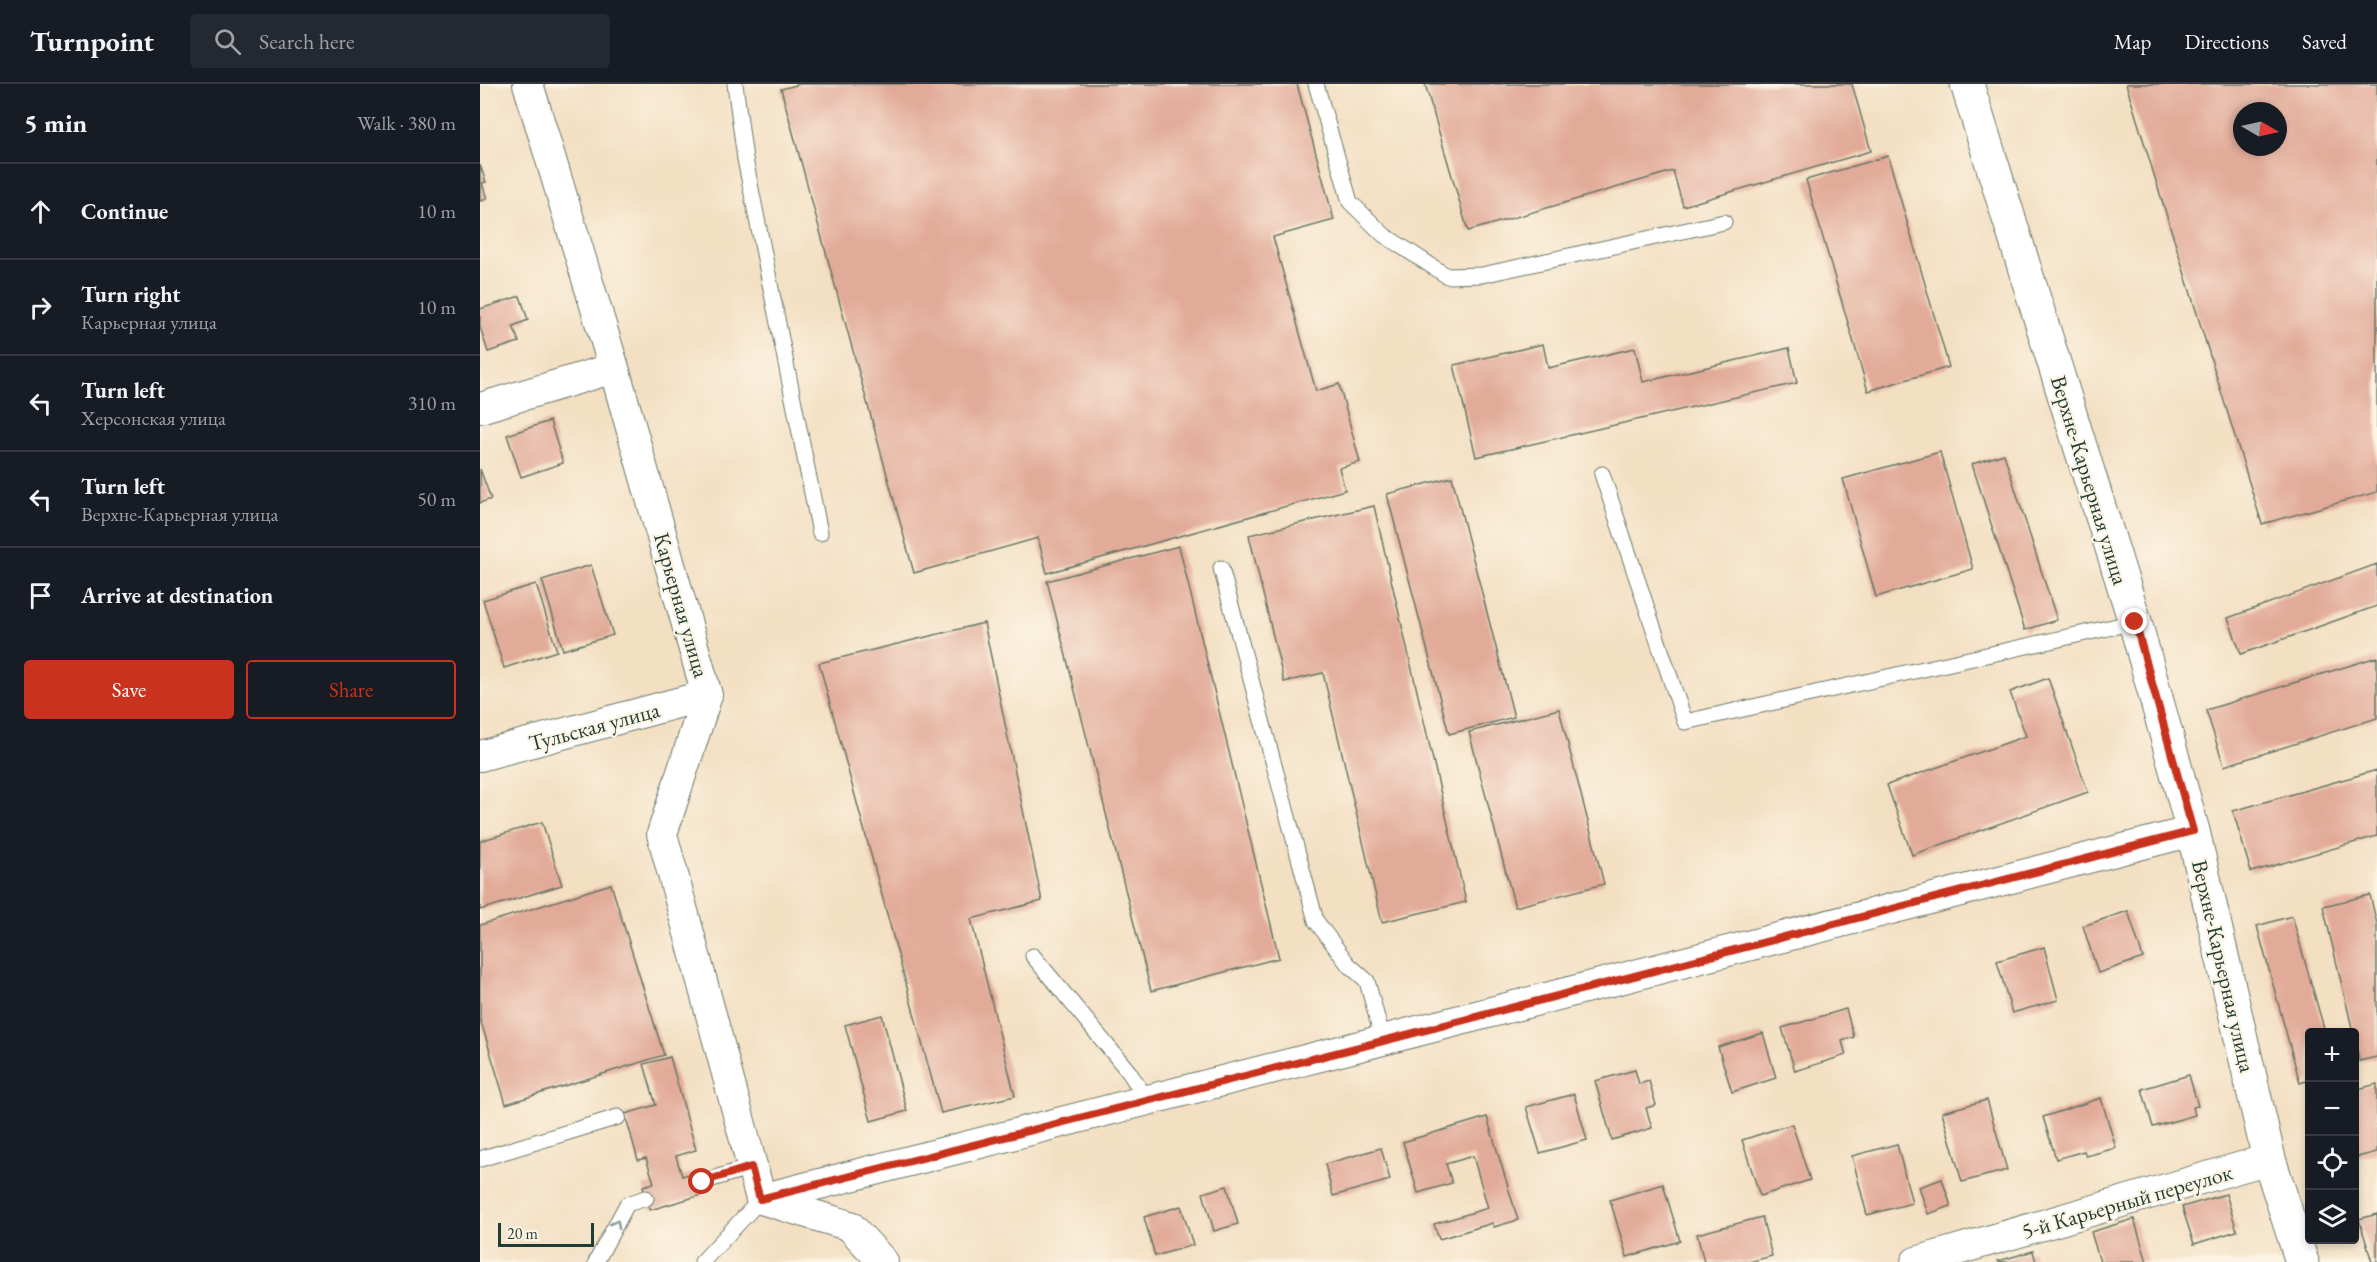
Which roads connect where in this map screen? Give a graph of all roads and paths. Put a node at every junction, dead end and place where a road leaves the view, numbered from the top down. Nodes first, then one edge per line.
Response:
1 (528, 84) edge
2 (735, 84) edge
3 (1316, 84) edge
4 (1967, 84) edge
5 (1724, 222) dead end
6 (615, 368) junction
7 (480, 408) edge
8 (1602, 474) dead end
9 (820, 533) dead end
10 (1221, 568) dead end
11 (2135, 622) junction
12 (707, 695) junction
13 (480, 756) edge
14 (2193, 831) junction
15 (1033, 956) dead end
16 (1383, 1041) junction
17 (1147, 1100) junction
18 (618, 1117) dead end
19 (480, 1160) edge
20 (2269, 1160) junction
21 (751, 1167) junction
22 (702, 1182) dead end
23 (646, 1198) dead end
24 (760, 1199) junction
25 (596, 1262) edge
26 (702, 1262) edge
27 (883, 1262) edge
28 (1916, 1262) edge
29 (2302, 1262) edge

1 - 6 street, Карьерная улица
2 - 9 lane
3 - 5 lane
4 - 11 street, Верхне-Карьерная улица
6 - 7 street
6 - 12 street, Карьерная улица
8 - 11 lane
10 - 16 lane
11 - 14 street, Верхне-Карьерная улица
12 - 13 street, Тульская улица
12 - 21 street, Карьерная улица
14 - 16 street
14 - 20 street, Верхне-Карьерная улица
15 - 17 lane
16 - 17 street
17 - 24 street
18 - 19 lane
20 - 28 street, 5-й Карьерный переулок
20 - 29 street, Верхне-Карьерная улица
21 - 22 lane
21 - 24 street, Карьерная улица
25 -> 23 lane
24 - 26 lane
24 - 27 street

